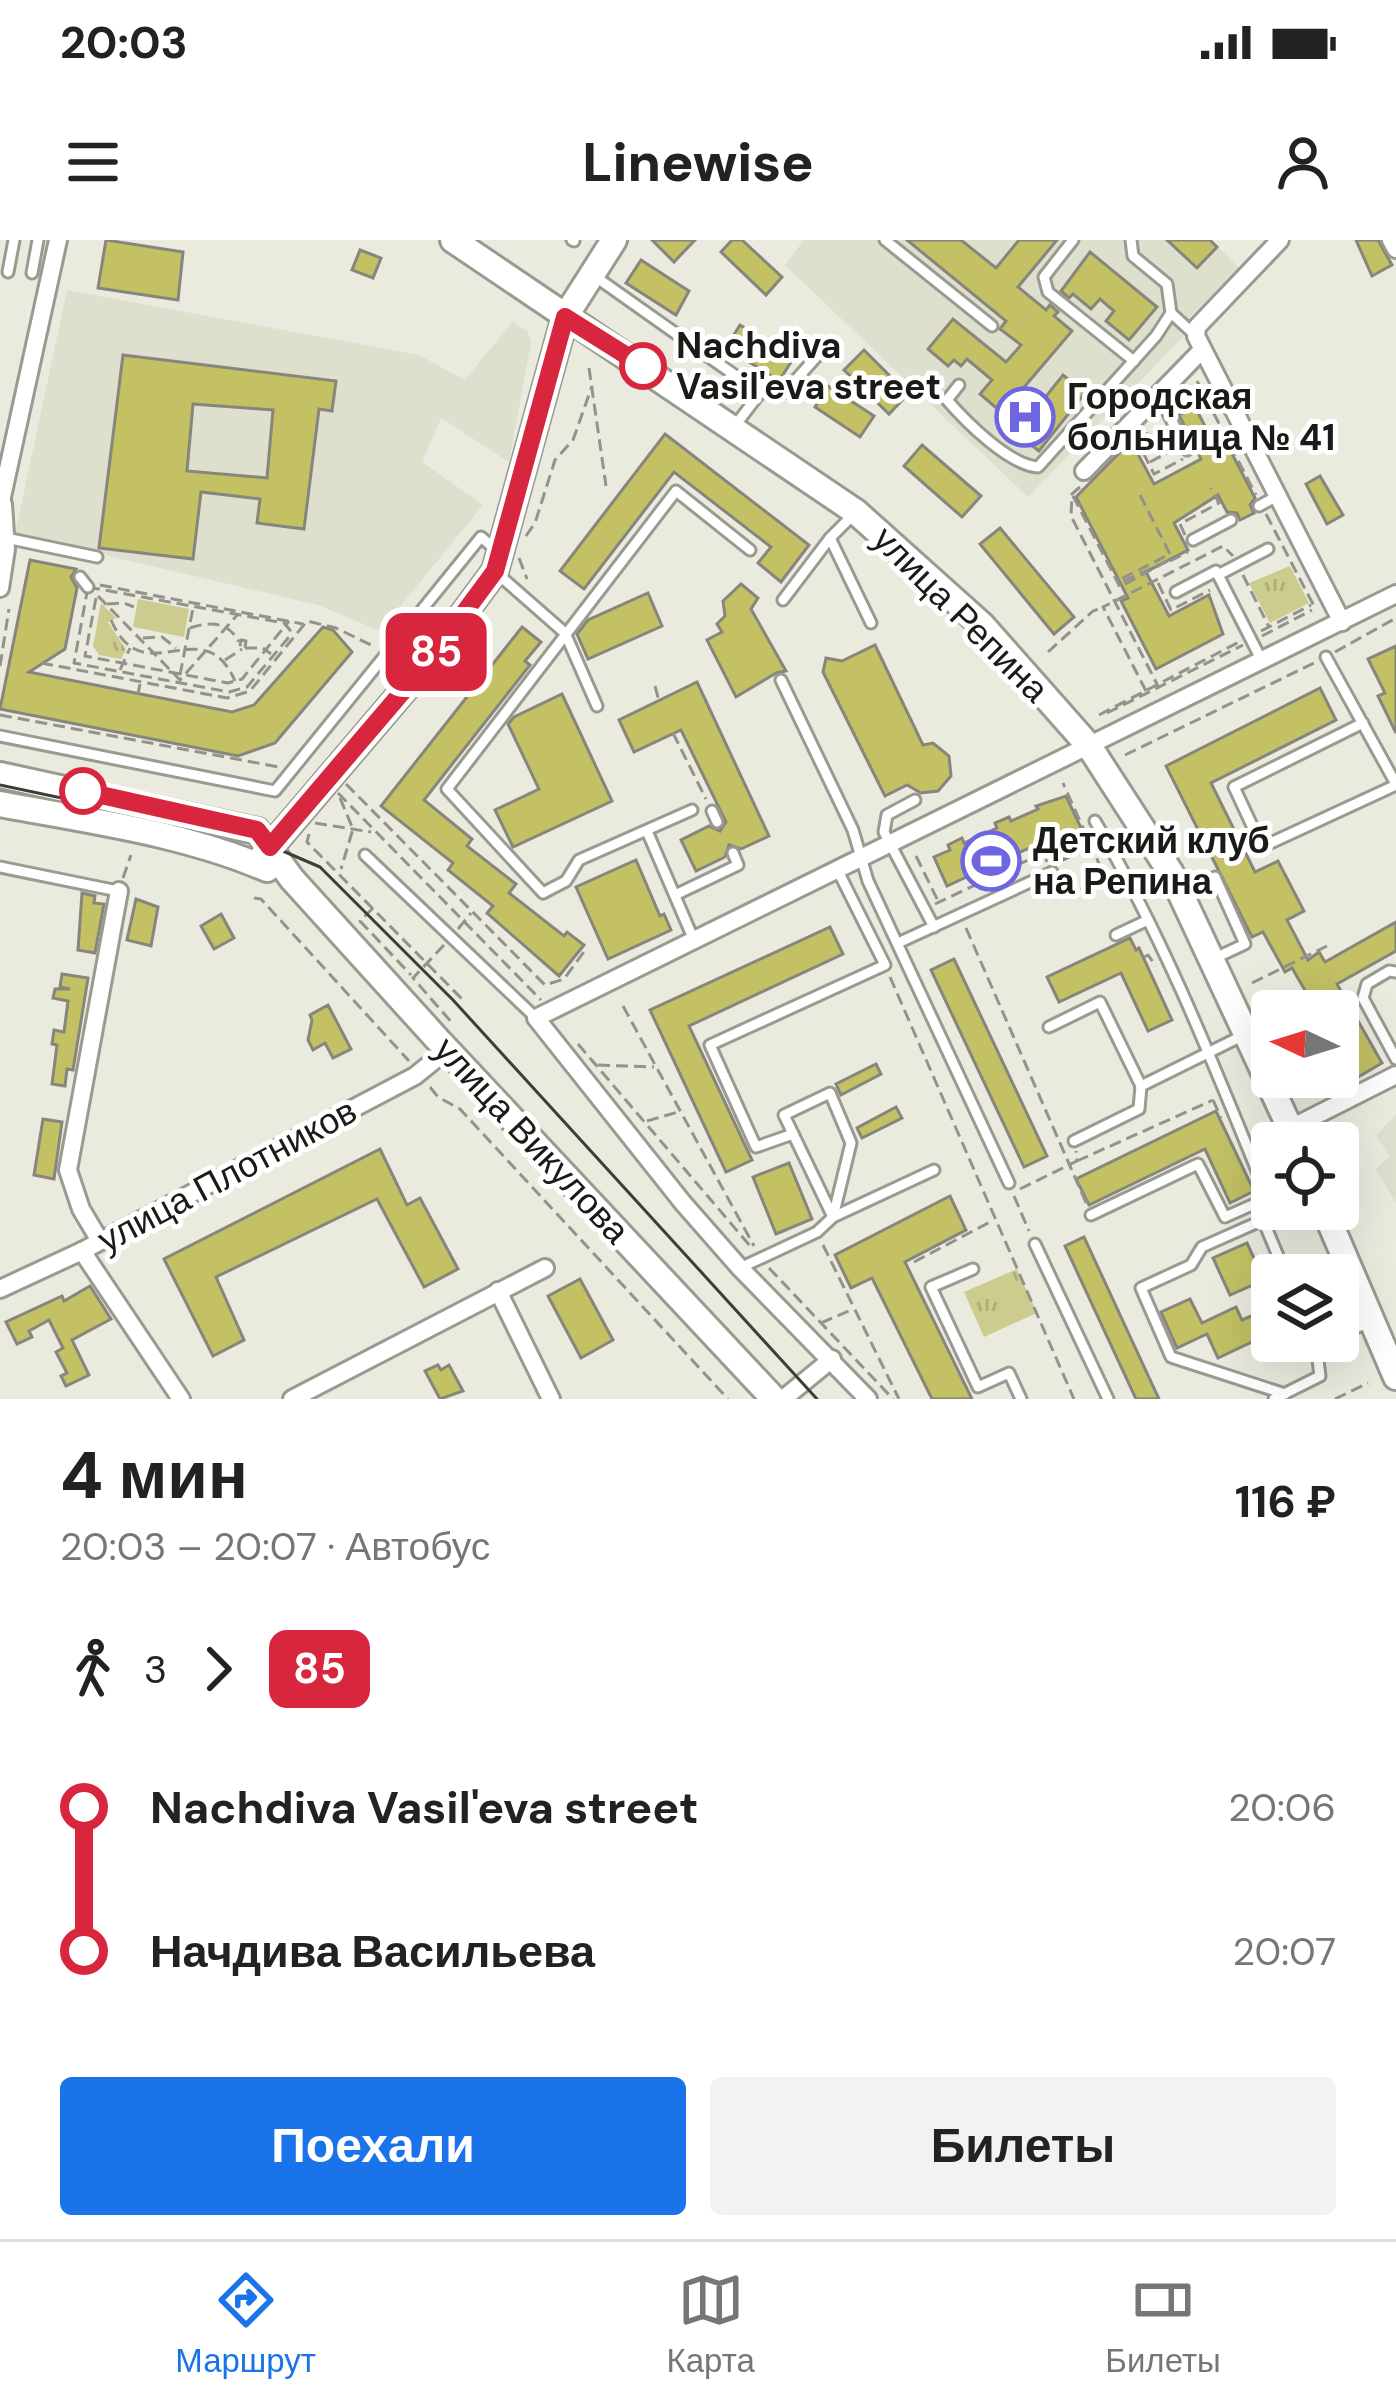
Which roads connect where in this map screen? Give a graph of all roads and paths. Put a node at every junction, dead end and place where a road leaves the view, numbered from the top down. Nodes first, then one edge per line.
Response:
1 (14, 240) edge
2 (38, 240) edge
3 (58, 240) edge
4 (453, 240) edge
5 (614, 240) edge
6 (885, 240) edge
7 (1073, 240) edge
8 (1131, 240) edge
9 (1391, 240) edge
10 (1274, 242) edge
11 (1396, 249) edge
12 (8, 272) dead end
13 (32, 273) dead end
14 (591, 274) junction
15 (1171, 313) junction
16 (565, 317) junction
17 (992, 326) dead end
18 (1196, 350) junction
19 (818, 355) dead end
20 (1134, 361) junction
21 (589, 368) dead end
22 (592, 386) junction
23 (959, 386) dead end
24 (760, 393) junction
25 (1158, 394) junction
26 (734, 427) junction
27 (1136, 430) dead end
28 (1181, 446) junction
29 (1148, 463) dead end
30 (1086, 477) dead end
31 (606, 486) dead end
32 (1140, 495) dead end
33 (1266, 502) junction
34 (2, 505) edge
35 (856, 512) junction
36 (1231, 520) dead end
37 (525, 537) dead end
38 (6, 538) junction
39 (830, 538) junction
40 (1192, 545) joint
41 (1268, 549) dead end
42 (750, 550) dead end
43 (97, 557) dead end
44 (1196, 559) dead end
45 (498, 562) junction
46 (1218, 575) junction
47 (1156, 580) dead end
48 (90, 586) junction
49 (0, 588) edge
50 (1217, 591) dead end
51 (1176, 592) dead end
52 (1396, 594) edge
53 (782, 600) dead end
54 (1320, 603) junction
55 (106, 604) junction
56 (193, 606) junction
57 (134, 608) dead end
58 (1103, 608) dead end
59 (9, 609) dead end
60 (238, 614) junction
61 (1396, 617) edge
62 (111, 620) dead end
63 (871, 622) dead end
64 (1342, 622) junction
65 (287, 623) junction
66 (304, 624) junction
67 (226, 627) junction
68 (1236, 627) dead end
69 (189, 628) junction
70 (565, 633) junction
71 (398, 639) junction
72 (140, 640) junction
73 (1247, 641) junction
74 (186, 647) junction
75 (377, 647) dead end
76 (130, 648) junction
77 (244, 648) junction
78 (208, 649) junction
79 (177, 650) junction
80 (266, 650) junction
81 (1048, 652) dead end
82 (148, 656) junction
83 (156, 656) junction
84 (1326, 657) junction
85 (274, 658) junction
86 (224, 661) junction
87 (1262, 661) junction
88 (41, 663) dead end
89 (122, 663) junction
90 (427, 663) junction
91 (0, 666) edge
92 (142, 667) junction
93 (172, 672) junction
94 (119, 675) junction
95 (181, 678) junction
96 (140, 680) junction
97 (782, 680) dead end
98 (235, 681) junction
99 (655, 686) dead end
100 (1158, 687) junction
101 (237, 692) junction
102 (138, 694) dead end
103 (658, 700) dead end
104 (597, 706) dead end
105 (0, 715) edge
106 (1099, 715) dead end
107 (1363, 723) junction
108 (130, 732) dead end
109 (673, 733) dead end
110 (0, 736) edge
111 (129, 740) junction
112 (1089, 746) junction
113 (1125, 755) dead end
114 (277, 770) dead end
115 (0, 775) edge
116 (344, 783) dead end
117 (1063, 783) dead end
118 (1396, 785) edge
119 (337, 791) dead end
120 (915, 800) dead end
121 (0, 804) edge
122 (692, 810) dead end
123 (715, 817) dead end
124 (1095, 821) dead end
125 (353, 829) junction
126 (647, 831) junction
127 (374, 832) dead end
128 (890, 842) junction
129 (733, 853) dead end
130 (131, 855) dead end
131 (365, 855) dead end
132 (263, 856) junction
133 (861, 856) junction
134 (916, 856) dead end
135 (422, 862) junction
136 (0, 867) edge
137 (836, 868) junction
138 (340, 872) junction
139 (413, 872) dead end
140 (1052, 872) junction
141 (1215, 878) dead end
142 (119, 891) junction
143 (675, 895) junction
144 (254, 898) dead end
145 (939, 902) junction
146 (374, 907) junction
147 (925, 909) junction
148 (472, 912) junction
149 (960, 915) junction
150 (1148, 920) junction
151 (934, 927) junction
152 (1116, 935) dead end
153 (693, 938) junction
154 (450, 939) junction
155 (898, 943) junction
156 (1327, 946) dead end
157 (586, 949) dead end
158 (1144, 957) dead end
159 (1212, 959) junction
160 (428, 962) junction
161 (885, 965) junction
162 (1156, 966) dead end
163 (529, 970) junction
164 (1396, 972) edge
165 (413, 977) junction
166 (519, 981) dead end
167 (1252, 983) dead end
168 (464, 1001) dead end
169 (623, 1006) dead end
170 (536, 1018) junction
171 (453, 1024) dead end
172 (1049, 1027) dead end
173 (1247, 1034) junction
174 (447, 1050) junction
175 (1209, 1054) junction
176 (1396, 1059) edge
177 (597, 1065) dead end
178 (656, 1067) junction
179 (418, 1072) junction
180 (1396, 1075) edge
181 (1141, 1086) junction
182 (1213, 1100) dead end
183 (678, 1112) dead end
184 (647, 1121) dead end
185 (1288, 1122) edge
186 (1317, 1122) edge
187 (793, 1134) junction
188 (1074, 1141) joint
189 (1077, 1161) junction
190 (1070, 1166) junction
191 (934, 1170) dead end
192 (1009, 1183) dead end
193 (1091, 1215) joint
194 (832, 1217) junction
195 (994, 1220) junction
196 (1333, 1230) edge
197 (817, 1232) junction
198 (100, 1241) junction
199 (1035, 1244) joint
200 (82, 1251) junction
201 (1277, 1254) edge
202 (761, 1258) junction
203 (914, 1262) dead end
204 (544, 1268) dead end
205 (740, 1268) junction
206 (973, 1269) dead end
207 (0, 1289) edge
208 (498, 1291) junction
209 (853, 1309) junction
210 (1372, 1321) junction
211 (821, 1323) junction
212 (1359, 1326) edge
213 (832, 1359) junction
214 (1393, 1360) edge
215 (1319, 1362) edge
216 (1368, 1383) dead end
217 (1280, 1396) edge
218 (181, 1399) edge
219 (292, 1399) edge
220 (551, 1399) edge
221 (728, 1399) edge
222 (778, 1399) edge
223 (868, 1399) edge
224 (896, 1399) edge
225 (1021, 1399) edge
226 (1074, 1399) edge
227 (1108, 1399) edge
228 (1335, 1399) edge

1 - 12 lane
2 - 13 lane
3 - 34 street
4 - 16 street, улица Репина
5 - 14 street
6 - 17 lane
7 - 20 lane
8 - 15 lane
9 - 11 street
10 - 18 street
14 - 16 street
14 - 24 lane
15 - 18 lane
15 - 20 lane
16 - 26 street, улица Репина
16 - 45 street
18 - 25 street
18 - 33 street
18 - 33 path
19 - 24 lane
20 - 23 lane
21 - 22 path
22 - 31 path
22 - 37 path
24 - 26 lane
25 - 28 lane
25 - 30 street
26 - 35 street, улица Репина
27 - 28 path
28 - 29 path
32 - 100 path
33 - 54 street
33 - 54 path
34 - 38 street
35 - 39 lane
35 - 112 street, улица Репина
36 - 40 lane
38 - 43 lane
38 - 49 street
39 - 53 lane
39 - 63 lane
40 - 44 path
41 - 46 lane
42 - 70 lane
45 - 70 lane
45 - 71 lane
45 - 90 street
46 - 51 lane
46 - 73 lane
47 - 50 path
48 - 55 path
48 - 56 path
48 - 65 path
48 - 89 path
48 - 94 path
52 - 64 street
54 - 64 street
54 - 73 path
55 - 57 path
55 - 72 path
56 - 60 path
56 - 69 path
58 - 81 path
59 - 91 path
60 - 65 path
60 - 67 path
61 - 84 path
62 - 76 path
64 - 87 street
65 - 66 path
65 - 80 path
65 - 85 path
66 - 75 path
66 - 85 path
67 - 69 path
67 - 77 path
67 - 78 path
68 - 73 path
69 - 74 path
70 - 104 lane
70 - 126 lane
71 - 90 lane
71 - 110 lane
72 - 79 path
72 - 83 path
73 - 87 lane
73 - 100 path
74 - 78 path
74 - 79 path
74 - 95 path
76 - 82 path
76 - 89 path
77 - 80 path
77 - 86 path
78 - 86 path
78 - 95 path
79 - 83 path
80 - 85 path
80 - 98 path
82 - 83 path
82 - 92 path
83 - 93 path
84 - 107 lane
84 - 113 path
85 - 101 path
86 - 98 path
87 - 112 street
88 - 94 path
89 - 92 path
89 - 94 path
90 - 132 street
92 - 93 path
92 - 96 path
93 - 95 path
94 - 96 path
95 - 96 path
95 - 98 path
95 - 101 path
96 - 101 path
96 - 102 path
97 - 133 lane
98 - 101 path
99 - 103 path
100 - 106 path
105 - 111 path
107 - 118 lane
107 - 118 lane
108 - 111 path
109 - 123 path
111 - 114 path
112 - 128 street
112 - 159 street, улица Репина
115 - 132 street, улица Викулова
116 - 135 path
117 - 140 path
119 - 125 path
120 - 128 lane
121 - 132 street
122 - 126 lane
124 - 150 lane
125 - 127 path
125 - 138 path
125 - 138 path
126 - 143 lane
128 - 133 street
128 - 147 lane
129 - 143 lane
130 - 142 path
131 - 154 lane
132 - 174 street, улица Викулова
133 - 137 street
133 - 155 lane
134 - 145 path
135 - 139 path
135 - 148 path
136 - 142 lane
137 - 153 street
137 - 161 lane
138 - 146 path
140 - 145 path
140 - 149 lane
141 - 159 lane
142 - 198 street
143 - 153 lane
144 - 179 path
145 - 147 path
146 - 160 path
146 - 165 path
147 - 151 lane
148 - 154 path
148 - 163 path
149 - 151 lane
149 - 190 path
150 - 152 lane
150 - 175 lane
151 - 155 lane
153 - 170 street
154 - 160 path
154 - 170 lane
155 - 192 lane
156 - 167 path
157 - 163 path
158 - 162 path
159 - 173 street, улица Репина
160 - 165 path
160 - 168 path
161 - 187 lane
161 - 195 path
163 - 166 path
164 - 176 lane
165 - 171 path
169 - 178 path
170 - 205 street
172 - 181 lane
173 - 175 lane
173 - 185 street, улица Репина
174 - 179 street, улица Плотников
174 - 222 street, улица Викулова
175 - 181 lane
175 - 193 lane
177 - 178 path
178 - 202 path
179 - 198 street, улица Плотников
179 - 221 path
180 - 186 street
181 - 188 lane
182 - 189 path
183 - 184 path
187 - 194 lane
187 - 194 lane
188 - 189 path
189 - 190 path
190 - 193 path
190 - 199 path
191 - 194 lane
194 - 197 lane
195 - 203 path
195 - 226 path
196 - 210 street
197 - 202 lane
197 - 209 path
198 - 200 street, улица Плотников
199 - 227 lane
200 - 207 street, улица Плотников
200 - 218 street
201 - 217 lane
202 - 205 lane
202 - 211 path
204 - 208 street
205 - 213 street
206 - 225 lane
208 - 219 street
208 - 220 street
209 - 211 path
209 - 224 path
210 - 212 lane
210 - 214 street
211 - 224 path
213 - 222 street
213 - 223 street
215 - 217 lane
216 - 228 path

